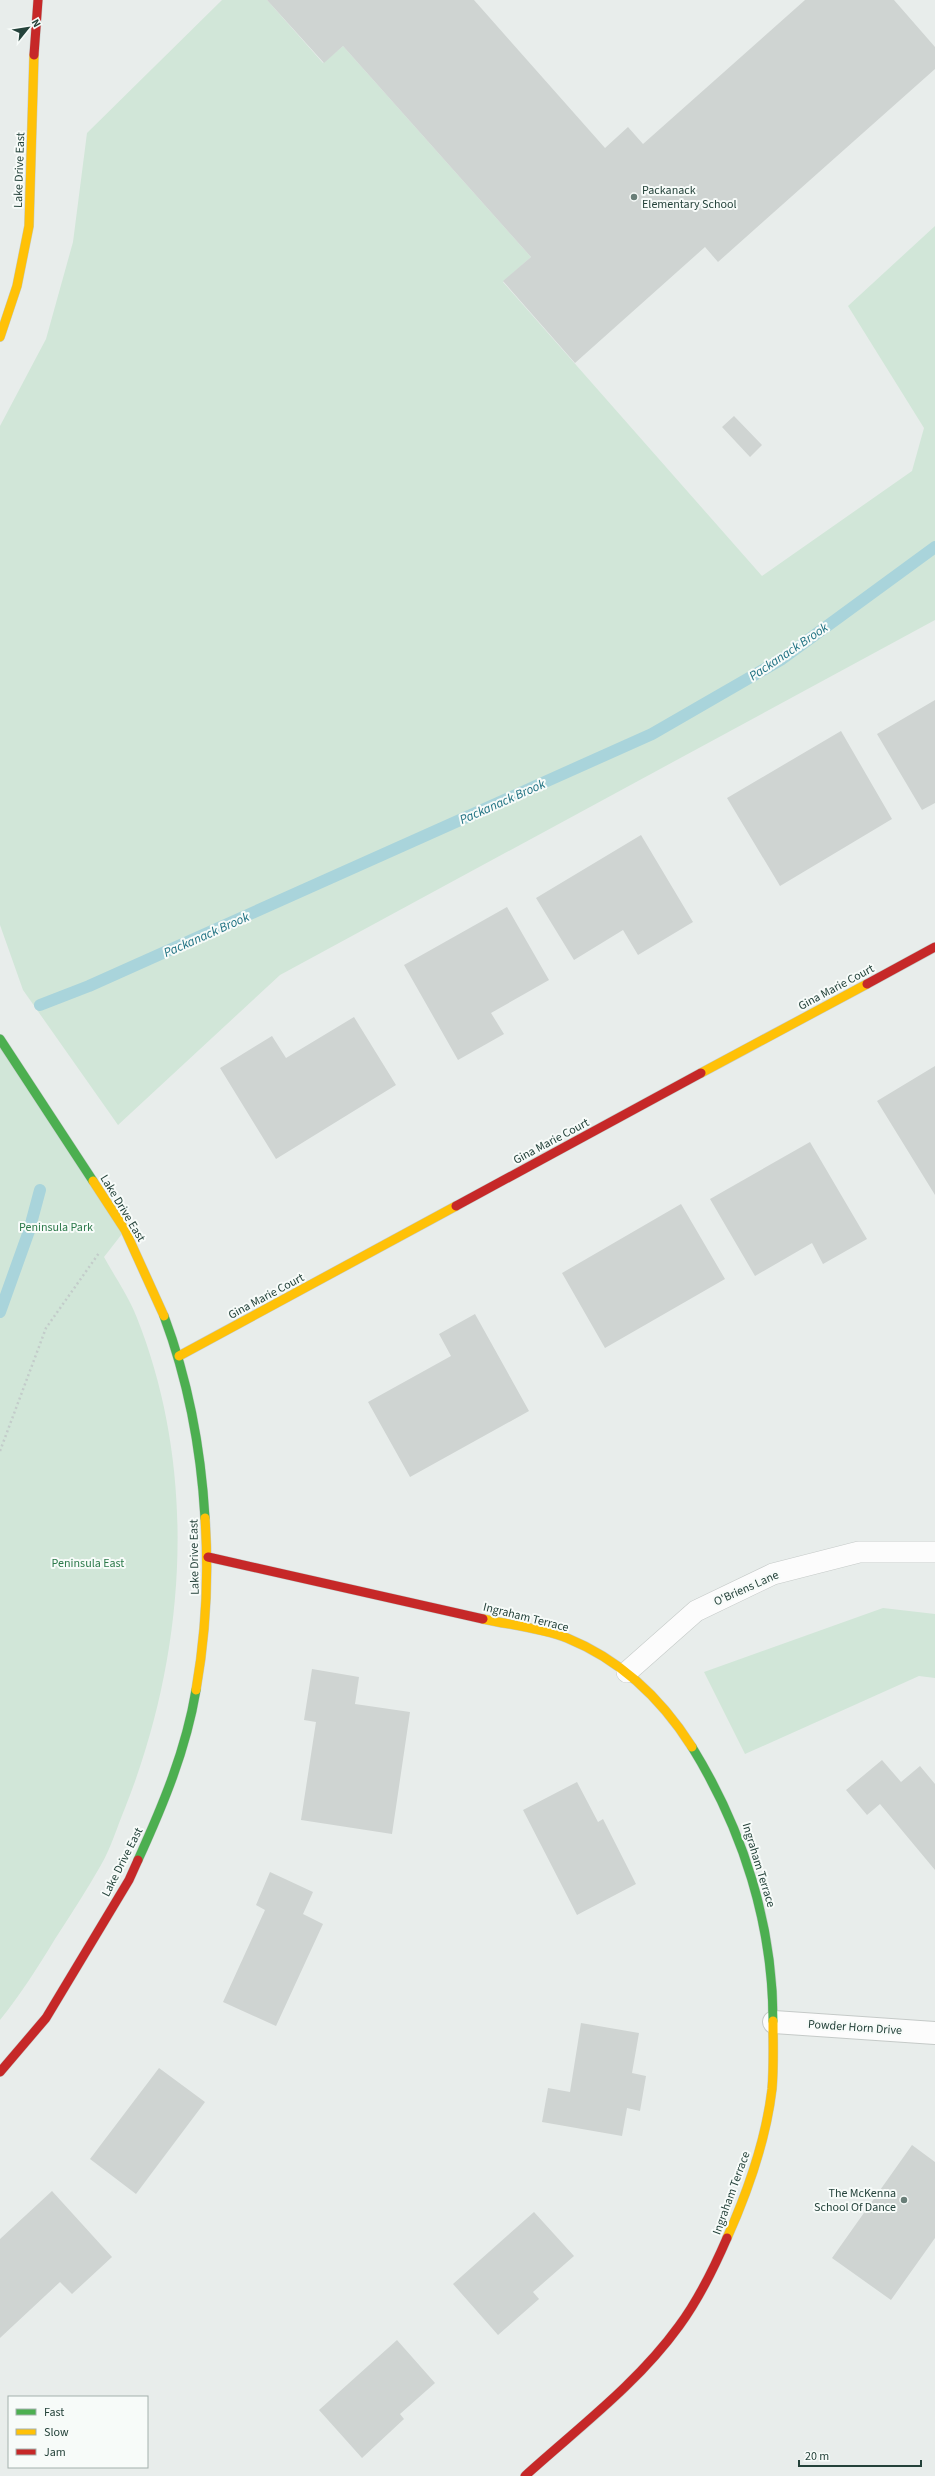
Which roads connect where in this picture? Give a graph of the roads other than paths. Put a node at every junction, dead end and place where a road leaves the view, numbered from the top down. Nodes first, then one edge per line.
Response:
1 (38, 0) edge
2 (0, 337) edge
3 (935, 948) edge
4 (0, 1039) edge
5 (179, 1356) junction
6 (935, 1552) edge
7 (208, 1557) junction
8 (627, 1672) junction
9 (774, 2022) junction
10 (935, 2033) edge
11 (0, 2072) edge
12 (525, 2476) edge

1 - 2 street, Lake Drive East
3 - 5 street, Gina Marie Court
4 - 5 street, Lake Drive East
5 - 7 street, Lake Drive East
6 - 8 lane, O'Briens Lane
7 - 8 street, Ingraham Terrace
7 - 11 street, Lake Drive East
8 - 9 street, Ingraham Terrace
9 - 10 street, Powder Horn Drive
9 - 12 street, Ingraham Terrace

